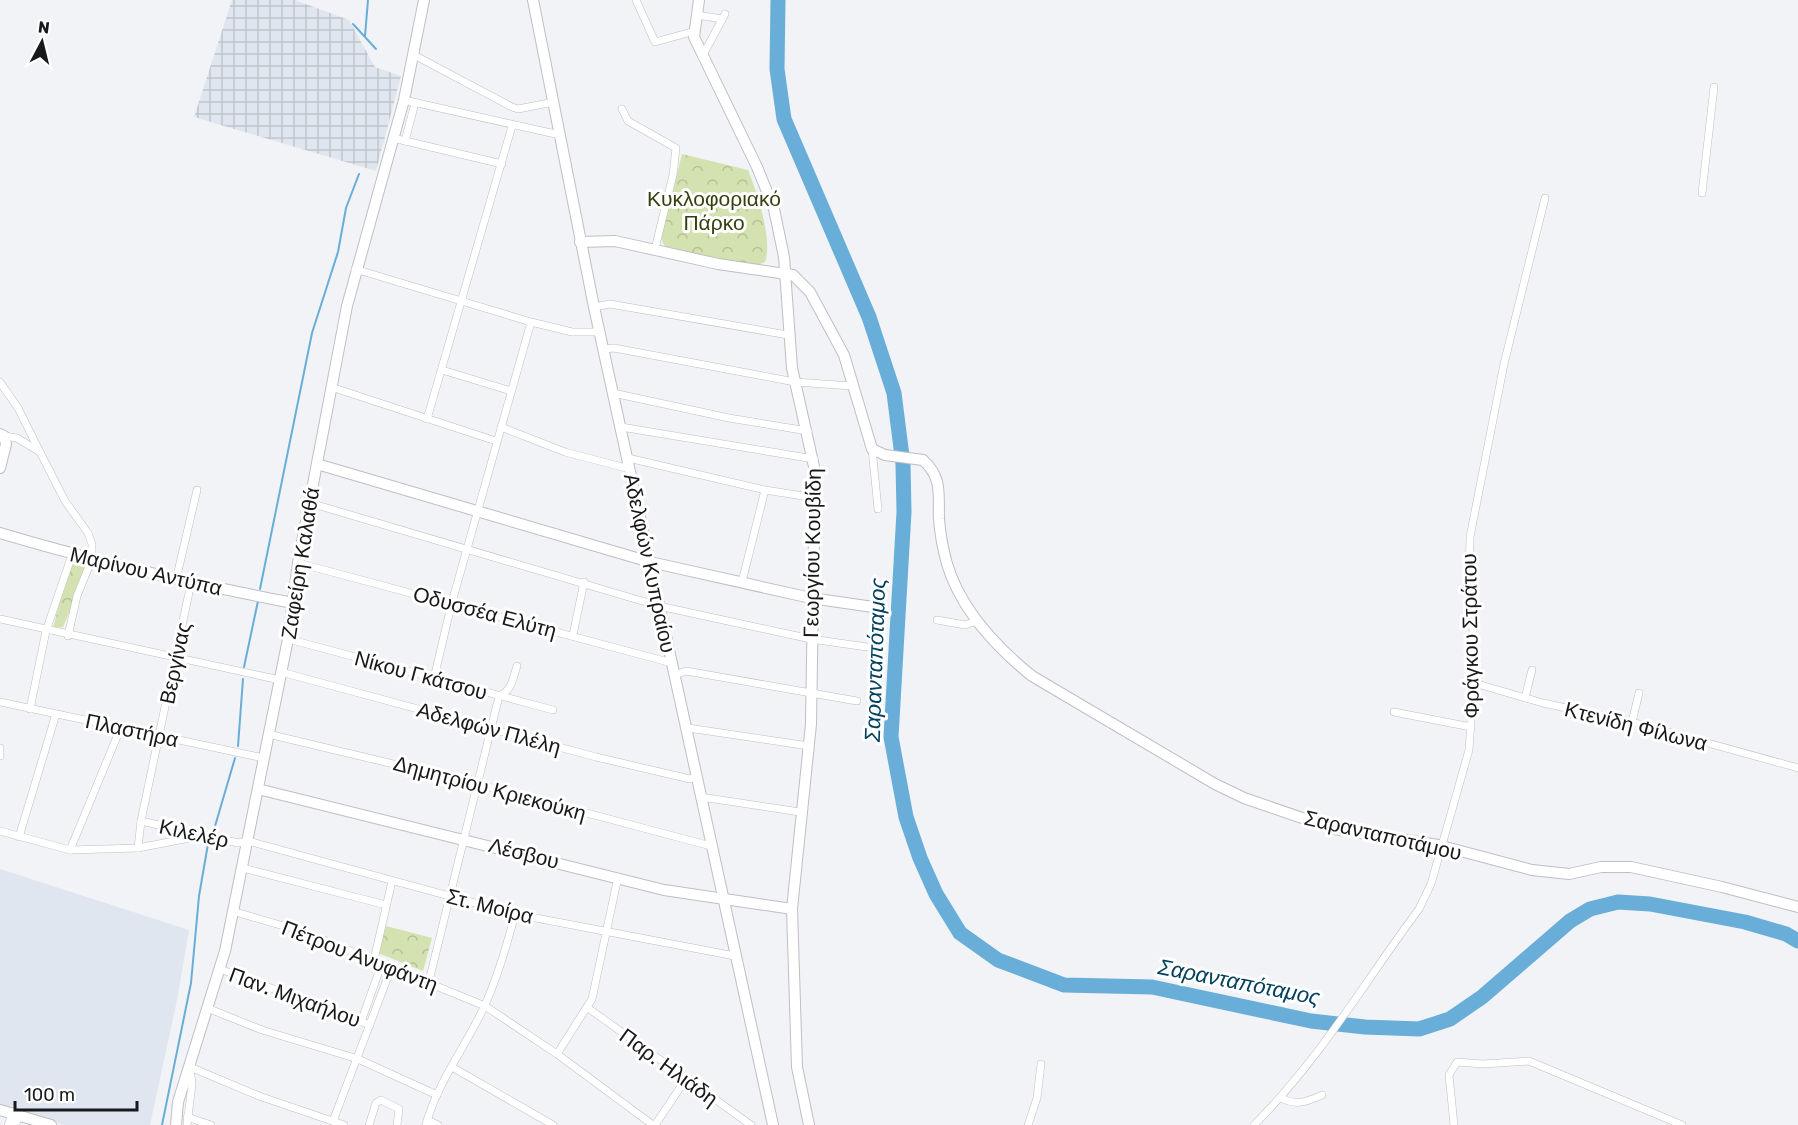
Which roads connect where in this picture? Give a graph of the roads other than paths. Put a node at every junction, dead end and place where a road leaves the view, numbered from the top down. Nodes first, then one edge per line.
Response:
1 (424, 0) edge
2 (533, 0) edge
3 (636, 0) edge
4 (699, 0) edge
5 (697, 15) junction
6 (694, 32) junction
7 (414, 55) junction
8 (702, 57) junction
9 (1714, 87) dead end
10 (409, 102) junction
11 (554, 102) junction
12 (622, 109) dead end
13 (512, 126) junction
14 (560, 135) junction
15 (393, 138) junction
16 (405, 141) junction
17 (502, 164) junction
18 (1702, 194) dead end
19 (1545, 198) dead end
20 (580, 242) junction
21 (655, 249) junction
22 (355, 269) junction
23 (785, 273) junction
24 (461, 301) junction
25 (594, 307) junction
26 (531, 322) junction
27 (600, 332) junction
28 (788, 335) junction
29 (603, 349) junction
30 (442, 370) junction
31 (0, 382) edge
32 (795, 382) junction
33 (852, 386) junction
34 (331, 387) junction
35 (511, 391) junction
36 (613, 393) junction
37 (427, 419) junction
38 (501, 427) junction
39 (621, 427) junction
40 (808, 431) junction
41 (2, 435) edge
42 (496, 441) junction
43 (872, 448) junction
44 (40, 452) junction
45 (814, 459) junction
46 (629, 463) junction
47 (317, 464) junction
48 (0, 468) edge
49 (197, 490) dead end
50 (765, 490) junction
51 (816, 498) junction
52 (310, 503) junction
53 (878, 509) dead end
54 (477, 510) junction
55 (0, 533) edge
56 (468, 548) junction
57 (72, 555) junction
58 (92, 559) junction
59 (298, 562) junction
60 (650, 562) junction
61 (177, 580) junction
62 (584, 582) junction
63 (742, 582) junction
64 (191, 583) junction
65 (812, 598) junction
66 (452, 602) junction
67 (293, 603) junction
68 (660, 606) junction
69 (873, 607) dead end
70 (0, 619) edge
71 (937, 620) dead end
72 (977, 621) junction
73 (46, 631) junction
74 (573, 635) junction
75 (68, 636) junction
76 (288, 639) junction
77 (811, 639) junction
78 (867, 647) dead end
79 (177, 658) junction
80 (672, 663) junction
81 (517, 666) dead end
82 (1532, 670) dead end
83 (675, 675) junction
84 (281, 676) junction
85 (434, 678) junction
86 (1474, 683) junction
87 (1639, 693) dead end
88 (811, 694) junction
89 (499, 696) junction
90 (1525, 698) junction
91 (857, 701) dead end
92 (0, 702) edge
93 (30, 709) junction
94 (554, 710) dead end
95 (1394, 712) dead end
96 (56, 714) junction
97 (1632, 722) junction
98 (121, 727) junction
99 (1471, 727) junction
100 (688, 728) junction
101 (492, 729) junction
102 (268, 734) junction
103 (159, 735) junction
104 (809, 746) junction
105 (0, 748) edge
106 (0, 756) edge
107 (264, 758) junction
108 (1798, 768) edge
109 (697, 777) junction
110 (477, 784) junction
111 (258, 789) junction
112 (701, 797) junction
113 (800, 812) junction
114 (141, 821) junction
115 (0, 831) edge
116 (203, 836) junction
117 (19, 837) junction
118 (464, 838) junction
119 (248, 841) junction
120 (711, 846) junction
121 (138, 848) junction
122 (1442, 848) junction
123 (70, 850) junction
124 (243, 868) junction
125 (618, 877) junction
126 (392, 881) junction
127 (449, 896) junction
128 (723, 900) junction
129 (386, 904) junction
130 (1798, 908) edge
131 (792, 909) junction
132 (232, 911) junction
133 (515, 914) junction
134 (606, 932) junction
135 (735, 956) junction
136 (378, 961) junction
137 (392, 966) junction
138 (220, 969) junction
139 (429, 981) junction
140 (485, 1006) junction
141 (207, 1008) junction
142 (588, 1008) junction
143 (362, 1022) junction
144 (370, 1025) junction
145 (557, 1054) junction
146 (358, 1059) junction
147 (1041, 1064) dead end
148 (190, 1066) junction
149 (452, 1067) junction
150 (686, 1079) junction
151 (437, 1095) junction
152 (1322, 1095) dead end
153 (1281, 1098) junction
154 (0, 1110) edge
155 (14, 1120) edge
156 (187, 1121) edge
157 (333, 1121) junction
158 (427, 1123) edge
159 (51, 1125) edge
160 (176, 1125) edge
161 (211, 1125) edge
162 (344, 1125) edge
163 (369, 1125) edge
164 (397, 1125) edge
165 (438, 1125) edge
166 (553, 1125) edge
167 (654, 1125) edge
168 (750, 1125) edge
169 (772, 1125) edge
170 (809, 1125) edge
171 (1028, 1125) edge
172 (1254, 1125) edge
173 (1454, 1125) edge
174 (1682, 1125) edge

1 - 7 street, Ζαφείρη Καλαθά
2 - 11 street, Αδελφών Κυπραίου
3 - 6 street
4 - 5 street, Γεωργίου Κουβίδη
5 - 6 street, Γεωργίου Κουβίδη
5 - 8 street
6 - 8 street, Γεωργίου Κουβίδη
7 - 10 street, Ζαφείρη Καλαθά
7 - 11 street
8 - 23 street, Γεωργίου Κουβίδη
9 - 18 street
10 - 13 street
10 - 15 street, Ζαφείρη Καλαθά
10 - 16 street
11 - 14 street, Αδελφών Κυπραίου
12 - 21 street
13 - 14 street
13 - 17 street
14 - 20 street, Αδελφών Κυπραίου
15 - 16 street
15 - 22 street, Ζαφείρη Καλαθά
16 - 17 street
17 - 24 street
19 - 86 street, Φράγκου Στράτου
20 - 21 street
20 - 25 street, Αδελφών Κυπραίου
21 - 23 street
22 - 24 street
22 - 34 street, Ζαφείρη Καλαθά
23 - 28 street, Γεωργίου Κουβίδη
23 - 33 street
24 - 26 street
24 - 30 street
25 - 27 street, Αδελφών Κυπραίου
25 - 28 street
26 - 27 street
26 - 35 street
27 - 29 street, Αδελφών Κυπραίου
28 - 32 street, Γεωργίου Κουβίδη
29 - 32 street
29 - 36 street, Αδελφών Κυπραίου
30 - 35 street
30 - 37 street
31 - 44 street
32 - 33 street
32 - 40 street, Γεωργίου Κουβίδη
33 - 43 street
34 - 37 street
34 - 47 street, Ζαφείρη Καλαθά
35 - 38 street
36 - 39 street, Αδελφών Κυπραίου
36 - 40 street
37 - 42 street
38 - 42 street
38 - 46 street
39 - 45 street
39 - 46 street, Αδελφών Κυπραίου
40 - 45 street, Γεωργίου Κουβίδη
41 - 44 street
41 - 48 street
42 - 54 street
43 - 53 street
43 - 72 street, Σαρανταποτάμου
44 - 58 street
45 - 51 street, Γεωργίου Κουβίδη
46 - 50 street
46 - 60 street, Αδελφών Κυπραίου
47 - 52 street, Ζαφείρη Καλαθά
47 - 54 street
49 - 61 street
50 - 51 street
50 - 63 street
51 - 65 street, Γεωργίου Κουβίδη
52 - 56 street
52 - 59 street, Ζαφείρη Καλαθά
54 - 56 street
54 - 60 street
55 - 57 street, Μαρίνου Αντύπα
56 - 62 street
56 - 66 street
57 - 58 street, Μαρίνου Αντύπα
57 - 73 street
58 - 61 street, Μαρίνου Αντύπα
58 - 75 street
59 - 66 street, Οδυσσέα Ελύτη
59 - 67 street, Ζαφείρη Καλαθά
60 - 63 street
60 - 68 street, Αδελφών Κυπραίου
61 - 64 street, Μαρίνου Αντύπα
62 - 68 street
62 - 74 street
63 - 65 street
64 - 67 street, Μαρίνου Αντύπα
64 - 79 street, Βεργίνας
65 - 69 street
65 - 77 street, Γεωργίου Κουβίδη
66 - 74 street, Οδυσσέα Ελύτη
66 - 85 street
67 - 76 street, Ζαφείρη Καλαθά
68 - 77 street
68 - 80 street, Αδελφών Κυπραίου
70 - 73 street, Αδελφών Πλέλη
71 - 72 street
72 - 122 street, Σαρανταποτάμου
73 - 75 street, Αδελφών Πλέλη
73 - 93 street
74 - 80 street, Οδυσσέα Ελύτη
75 - 79 street, Αδελφών Πλέλη
76 - 84 street, Ζαφείρη Καλαθά
76 - 85 street, Νίκου Γκάτσου
77 - 78 street
77 - 88 street, Γεωργίου Κουβίδη
79 - 84 street, Αδελφών Πλέλη
79 - 103 street, Βεργίνας
80 - 83 street, Αδελφών Κυπραίου
81 - 89 street
82 - 90 street
83 - 88 street
83 - 100 street, Αδελφών Κυπραίου
84 - 101 street, Αδελφών Πλέλη
84 - 102 street, Ζαφείρη Καλαθά
85 - 89 street, Νίκου Γκάτσου
86 - 90 street, Κτενίδη Φίλωνα
86 - 99 street, Φράγκου Στράτου
87 - 97 street
88 - 91 street
88 - 104 street, Γεωργίου Κουβίδη
89 - 94 street, Νίκου Γκάτσου
89 - 101 street
90 - 97 street, Κτενίδη Φίλωνα
92 - 93 street, Πλαστήρα
93 - 96 street, Πλαστήρα
95 - 99 street
96 - 98 street, Πλαστήρα
96 - 117 street
97 - 108 street, Κτενίδη Φίλωνα
98 - 103 street, Πλαστήρα
98 - 123 street
99 - 122 street, Φράγκου Στράτου
100 - 104 street
100 - 109 street, Αδελφών Κυπραίου
101 - 109 street, Αδελφών Πλέλη
101 - 110 street
102 - 107 street, Ζαφείρη Καλαθά
102 - 110 street, Δημητρίου Κριεκούκη
103 - 107 street, Πλαστήρα
103 - 114 street, Βεργίνας
104 - 113 street, Γεωργίου Κουβίδη
105 - 106 street
107 - 111 street, Ζαφείρη Καλαθά
109 - 112 street, Αδελφών Κυπραίου
110 - 118 street
110 - 120 street, Δημητρίου Κριεκούκη
111 - 118 street, Λέσβου
111 - 119 street, Ζαφείρη Καλαθά
112 - 113 street
112 - 120 street, Αδελφών Κυπραίου
113 - 131 street, Γεωργίου Κουβίδη
114 - 116 street, Κιλελέρ
114 - 121 street, Βεργίνας
115 - 117 street
116 - 119 street, Κιλελέρ
116 - 121 street
117 - 123 street
118 - 125 street, Λέσβου
118 - 127 street
119 - 124 street, Ζαφείρη Καλαθά
119 - 126 street, Στ. Μοίρα
120 - 128 street, Αδελφών Κυπραίου
121 - 123 street
122 - 130 street, Σαρανταποτάμου
122 - 153 street, Φράγκου Στράτου
124 - 129 street
124 - 132 street, Ζαφείρη Καλαθά
125 - 128 street, Λέσβου
125 - 134 street
126 - 127 street, Στ. Μοίρα
126 - 129 street
127 - 133 street, Στ. Μοίρα
127 - 139 street
128 - 131 street, Λέσβου
128 - 135 street, Αδελφών Κυπραίου
129 - 136 street
131 - 170 street, Γεωργίου Κουβίδη
132 - 136 street, Πέτρου Ανυφάντη
132 - 138 street, Ζαφείρη Καλαθά
133 - 134 street, Στ. Μοίρα
133 - 140 street
134 - 135 street, Στ. Μοίρα
134 - 142 street
135 - 169 street, Αδελφών Κυπραίου
136 - 137 street, Πέτρου Ανυφάντη
136 - 143 street
137 - 139 street, Πέτρου Ανυφάντη
137 - 144 street
138 - 141 street, Ζαφείρη Καλαθά
138 - 143 street, Παν. Μιχαήλου
139 - 140 street, Πέτρου Ανυφάντη
140 - 145 street, Πέτρου Ανυφάντη
140 - 149 street
141 - 146 street
141 - 148 street, Ζαφείρη Καλαθά
142 - 145 street
142 - 150 street, Παρ. Ηλιάδη
143 - 144 street, Παν. Μιχαήλου
144 - 146 street
145 - 167 street, Πέτρου Ανυφάντη
146 - 151 street
146 - 157 street
147 - 171 street
148 - 156 street
148 - 157 street
148 - 160 street, Ζαφείρη Καλαθά
149 - 151 street
149 - 166 street
150 - 167 street
150 - 168 street, Παρ. Ηλιάδη
151 - 158 street
152 - 153 street
153 - 172 street, Φράγκου Στράτου
154 - 155 street
155 - 159 street
156 - 161 street
157 - 162 street
158 - 165 street
163 - 164 street
173 - 174 street

